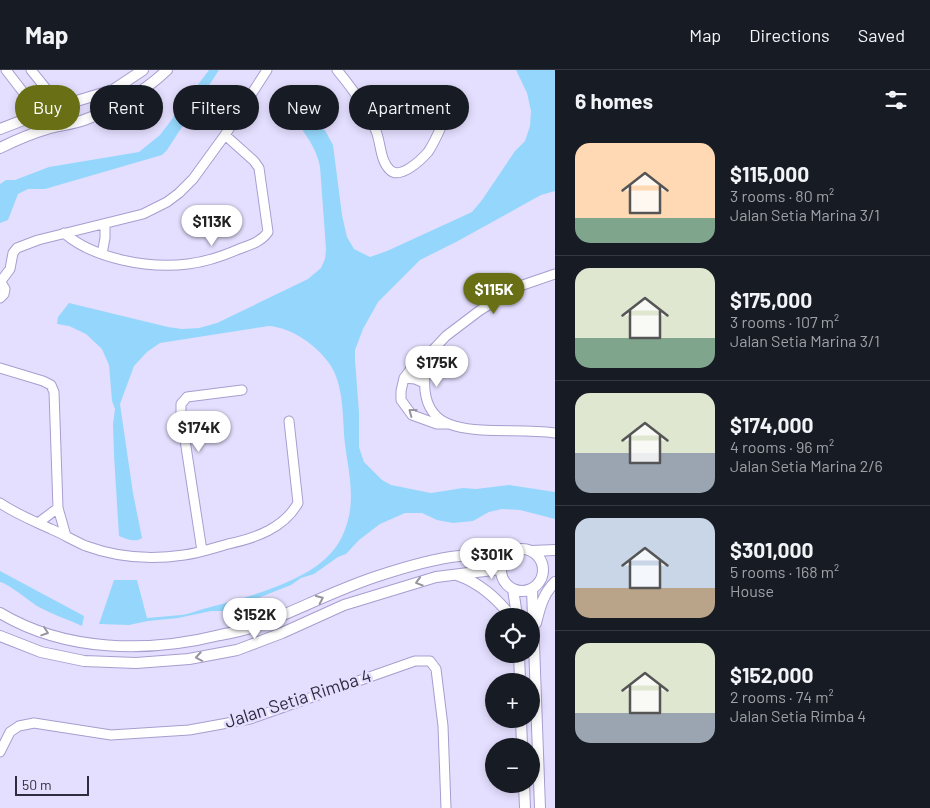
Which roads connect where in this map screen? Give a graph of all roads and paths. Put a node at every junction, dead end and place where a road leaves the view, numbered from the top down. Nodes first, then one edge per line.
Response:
1 (6, 70) edge
2 (31, 70) edge
3 (143, 70) edge
4 (167, 70) edge
5 (267, 70) edge
6 (337, 70) edge
7 (18, 85) edge
8 (43, 85) edge
9 (349, 85) edge
10 (80, 100) edge
11 (15, 123) edge
12 (0, 129) edge
13 (376, 130) edge
14 (439, 130) edge
15 (225, 135) junction
16 (0, 148) edge
17 (105, 224) junction
18 (64, 233) junction
19 (102, 254) junction
20 (555, 274) edge
21 (0, 281) edge
22 (0, 298) edge
23 (430, 353) junction
24 (0, 368) edge
25 (404, 378) junction
26 (424, 383) junction
27 (242, 390) dead end
28 (289, 421) dead end
29 (448, 424) junction
30 (555, 433) edge
31 (0, 503) edge
32 (58, 508) junction
33 (38, 523) junction
34 (66, 536) junction
35 (555, 550) edge
36 (202, 551) junction
37 (532, 551) junction
38 (512, 552) junction
39 (555, 566) edge
40 (544, 568) junction
41 (501, 569) junction
42 (452, 574) junction
43 (555, 582) edge
44 (513, 589) junction
45 (532, 589) junction
46 (504, 608) edge
47 (517, 608) edge
48 (532, 608) edge
49 (540, 608) edge
50 (0, 613) edge
51 (0, 636) edge
52 (534, 663) edge
53 (0, 752) edge
54 (524, 793) edge
55 (446, 808) edge
56 (525, 808) edge
57 (540, 808) edge

1 - 7 street
2 - 8 street
3 - 10 street
4 - 16 street
5 - 15 street
6 - 9 street
11 - 12 street
13 - 14 street
15 - 17 street
15 - 19 street
17 - 18 street
17 - 19 street
18 - 19 street
18 - 21 street
20 - 23 street
21 - 22 street
23 - 25 street
23 - 26 street
24 - 32 street
25 - 26 street
29 -> 25 street
26 - 29 street
27 - 36 street
28 - 36 street
29 - 30 street
31 - 33 street
32 - 33 street
32 - 34 street
33 - 34 street
34 - 36 street
35 - 37 street
37 - 38 street
37 - 40 street
38 - 41 street
50 -> 38 street
39 - 40 street
40 - 45 street
41 - 42 street
41 - 44 street
42 - 46 street
42 -> 51 street
43 - 49 street
44 - 45 street
44 - 47 street
45 - 48 street
52 - 57 street
53 - 55 street, Jalan Setia Rimba 4
54 - 56 street

